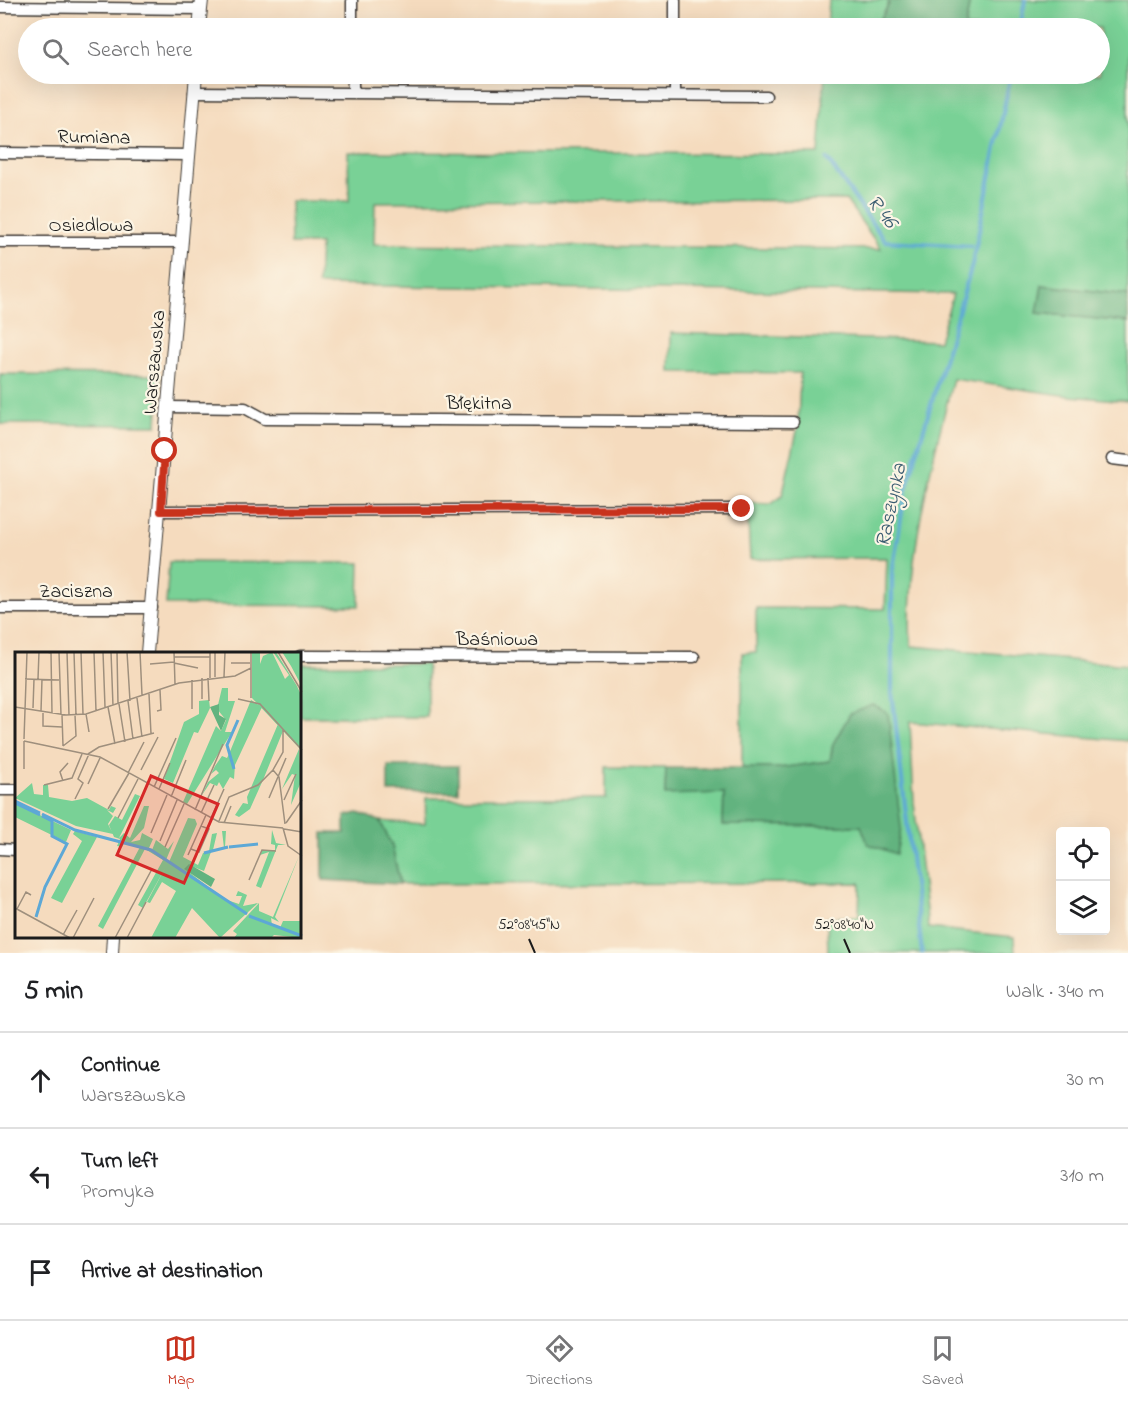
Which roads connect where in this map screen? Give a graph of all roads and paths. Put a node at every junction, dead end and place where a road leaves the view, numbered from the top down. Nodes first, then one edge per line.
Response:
1 (352, 0) edge
2 (675, 0) edge
3 (201, 5) edge
4 (0, 7) edge
5 (352, 18) edge
6 (675, 18) edge
7 (195, 84) edge
8 (353, 84) edge
9 (675, 84) edge
10 (194, 92) junction
11 (353, 93) junction
12 (675, 94) junction
13 (766, 96) dead end
14 (0, 153) edge
15 (189, 156) junction
16 (0, 242) edge
17 (182, 242) junction
18 (169, 407) junction
19 (793, 422) dead end
20 (1112, 459) dead end
21 (1128, 461) edge
22 (742, 509) dead end
23 (161, 511) junction
24 (0, 608) edge
25 (152, 608) junction
26 (147, 652) edge
27 (302, 656) edge
28 (694, 657) dead end
29 (0, 849) edge
30 (15, 850) edge
31 (114, 938) edge
32 (112, 953) edge

1 - 5 street
2 - 6 street
3 - 4 street
7 - 10 street, Warszawska
8 - 11 street
9 - 12 street
10 - 11 street
10 - 15 street, Warszawska
11 - 12 street
12 - 13 street
14 - 15 street, Rumiana
15 - 17 street, Warszawska
16 - 17 street, Osiedlowa
17 - 18 street, Warszawska
18 - 19 street, Błękitna
18 - 23 street, Warszawska
20 - 21 street
22 - 23 street
23 - 25 street, Warszawska
24 - 25 street, Zaciszna
25 - 26 street, Warszawska
27 - 28 street, Baśniowa
29 - 30 street
31 - 32 street

